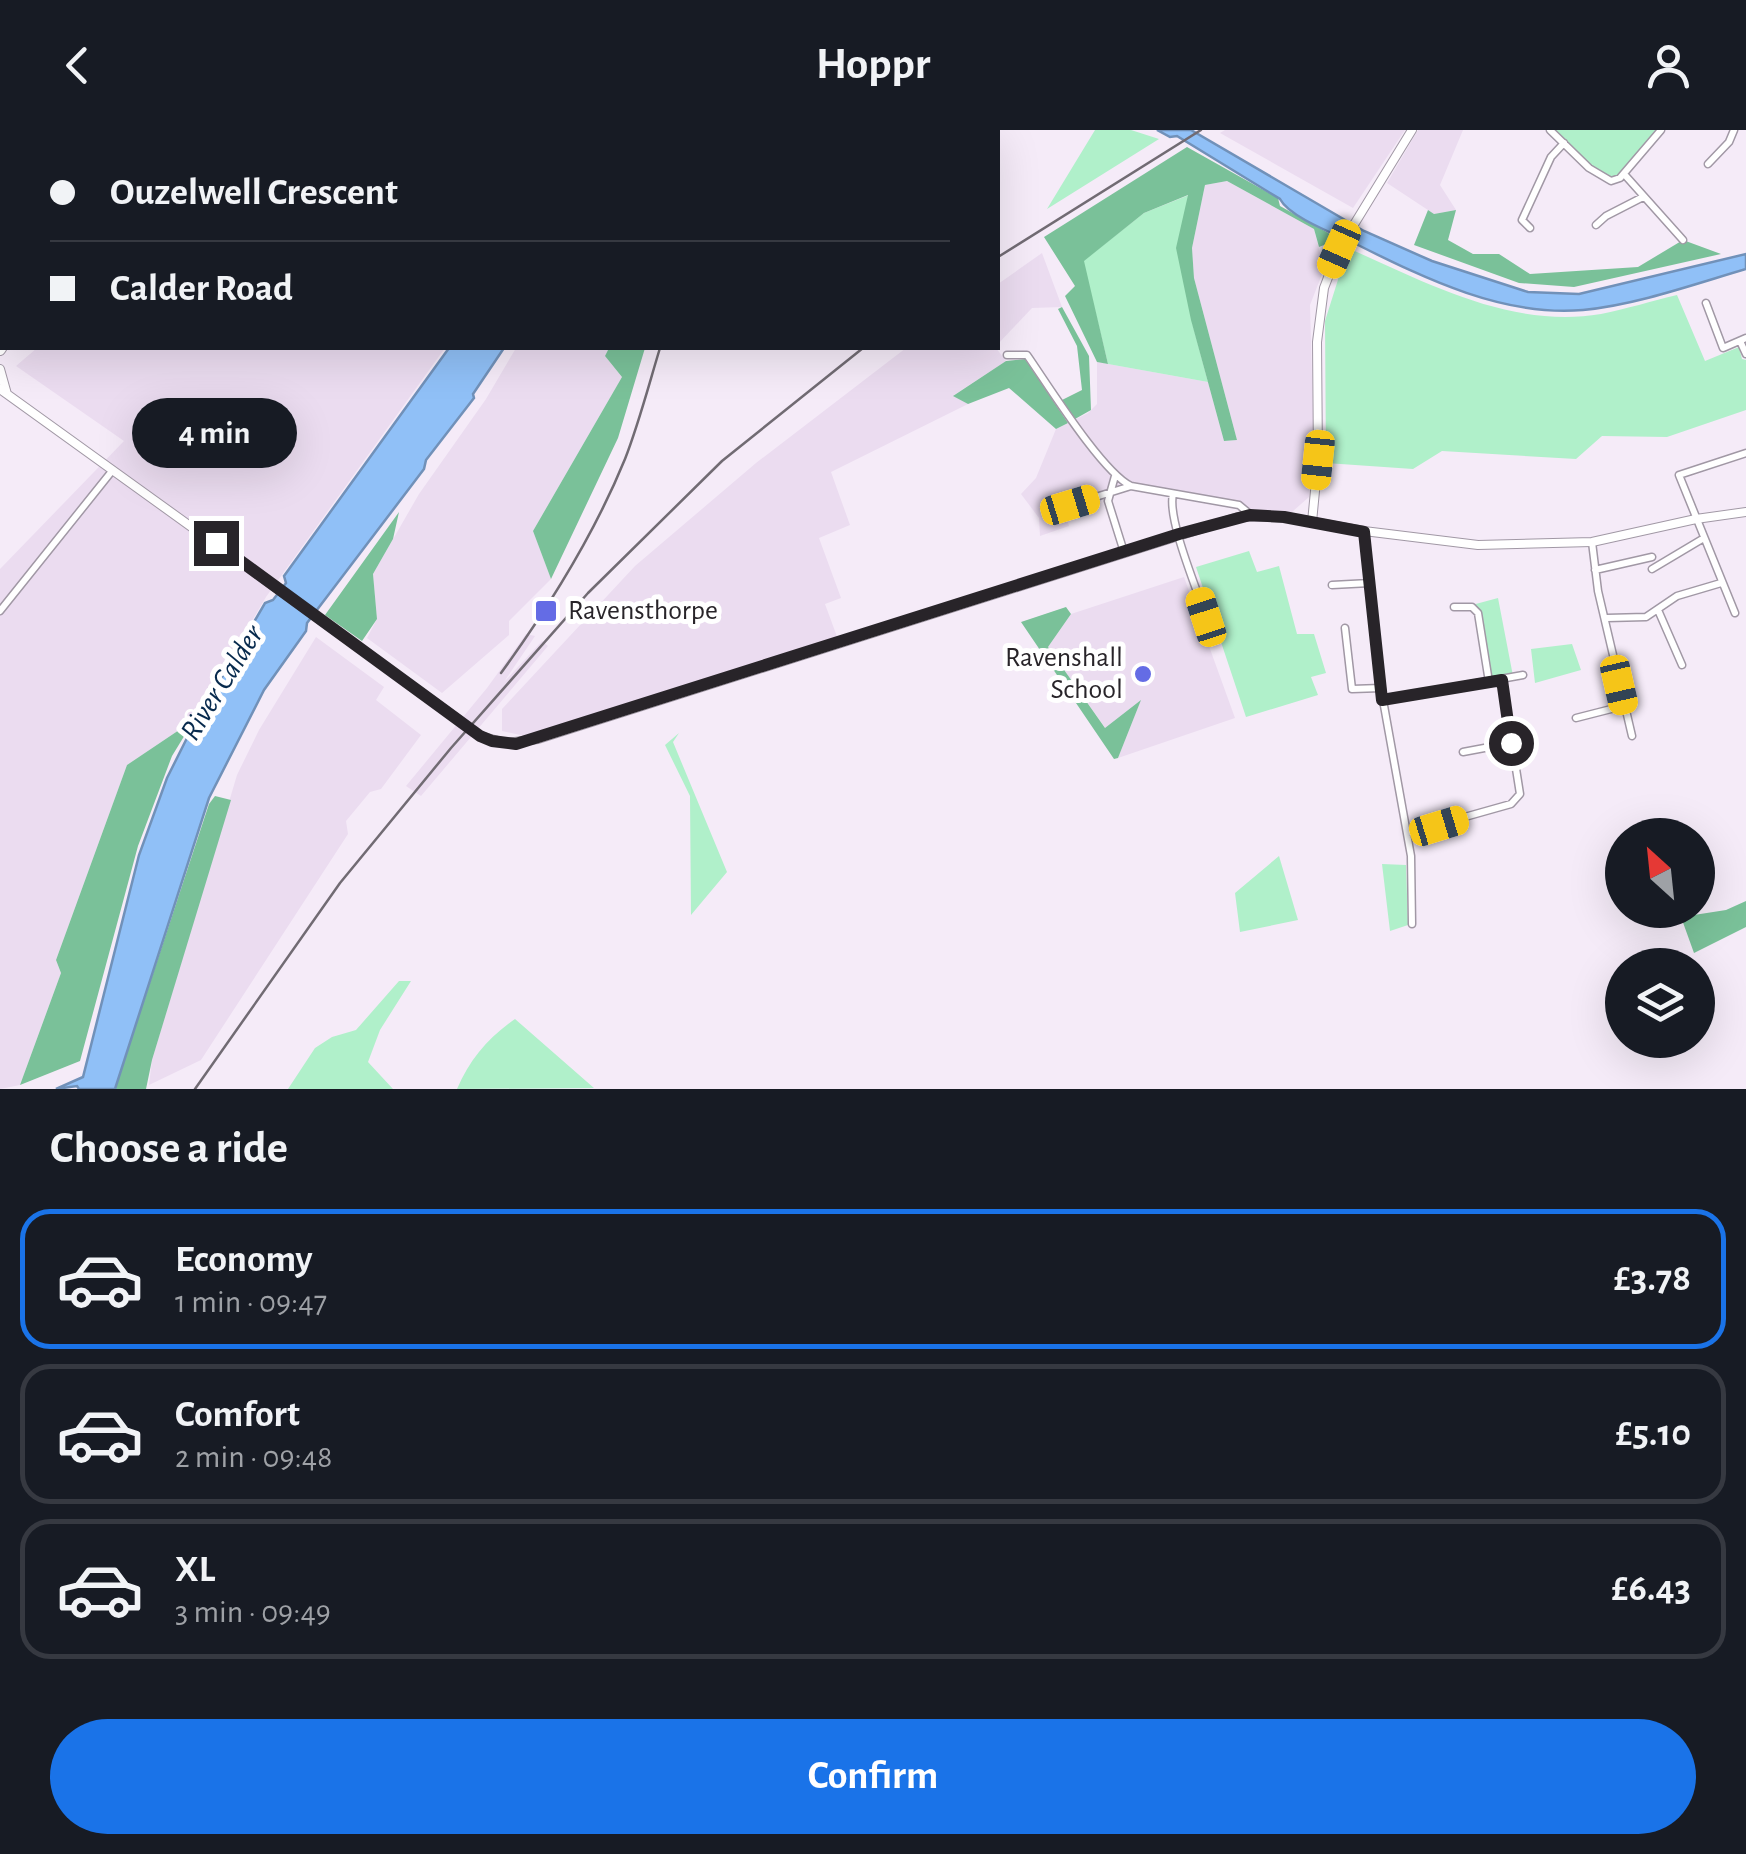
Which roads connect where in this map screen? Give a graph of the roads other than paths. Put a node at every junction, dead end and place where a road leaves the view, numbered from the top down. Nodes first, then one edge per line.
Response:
1 (1412, 130) edge
2 (1550, 130) edge
3 (1660, 130) edge
4 (1734, 130) edge
5 (1564, 143) junction
6 (1708, 164) dead end
7 (1624, 174) junction
8 (1643, 197) junction
9 (1596, 225) dead end
10 (1530, 228) dead end
11 (1683, 240) dead end
12 (1706, 303) dead end
13 (1743, 339) edge
14 (1008, 354) dead end
15 (1746, 354) edge
16 (0, 369) edge
17 (0, 389) edge
18 (8, 396) junction
19 (1746, 452) edge
20 (112, 471) junction
21 (1115, 476) junction
22 (1131, 486) junction
23 (1108, 493) junction
24 (1172, 494) junction
25 (1070, 505) dead end
26 (1746, 512) edge
27 (1250, 515) junction
28 (1696, 519) junction
29 (1312, 522) junction
30 (1364, 532) junction
31 (1179, 534) junction
32 (1704, 538) junction
33 (1592, 542) junction
34 (1124, 552) junction
35 (1652, 557) dead end
36 (1652, 569) dead end
37 (1596, 570) junction
38 (1722, 582) junction
39 (1370, 583) junction
40 (1332, 585) dead end
41 (1454, 607) dead end
42 (1658, 610) junction
43 (0, 611) edge
44 (1735, 614) dead end
45 (1206, 617) dead end
46 (1607, 618) junction
47 (1345, 628) dead end
48 (1682, 665) dead end
49 (1523, 675) dead end
50 (1502, 680) junction
51 (1489, 682) junction
52 (1381, 688) junction
53 (1382, 700) junction
54 (1624, 706) junction
55 (1576, 718) dead end
56 (1632, 736) dead end
57 (1511, 743) junction
58 (1462, 752) dead end
59 (1408, 833) junction
60 (1412, 924) dead end

1 - 29 street
2 - 5 street
3 - 7 street
4 - 6 street
5 - 7 street
5 - 10 street
7 - 8 street
8 - 9 street
8 - 11 street
12 - 13 street
13 - 15 street
14 - 21 street
16 - 18 street
17 - 18 street
18 - 20 street
19 - 28 street
20 - 34 street, bridge
20 - 43 street
21 - 22 street
21 - 23 street
22 - 23 street
22 - 24 street
23 - 25 street
23 - 34 street
24 - 27 street
24 - 31 street
26 - 28 street
27 - 29 street
27 - 31 street
28 - 32 street
28 - 33 street
29 - 30 street
30 - 33 street
30 - 39 street
31 - 34 street
31 - 45 street
32 - 36 street
32 - 38 street
33 - 37 street
35 - 37 street
37 - 46 street
38 - 42 street
38 - 44 street
39 - 40 street
39 - 52 street
41 - 51 street
42 - 46 street
42 - 48 street
46 - 54 street
47 - 52 street
49 - 50 street
50 - 51 street
50 - 57 street
51 - 53 street
52 - 53 street
53 - 59 street
54 - 55 street
54 - 56 street
57 - 58 street
57 - 59 street
59 - 60 street

